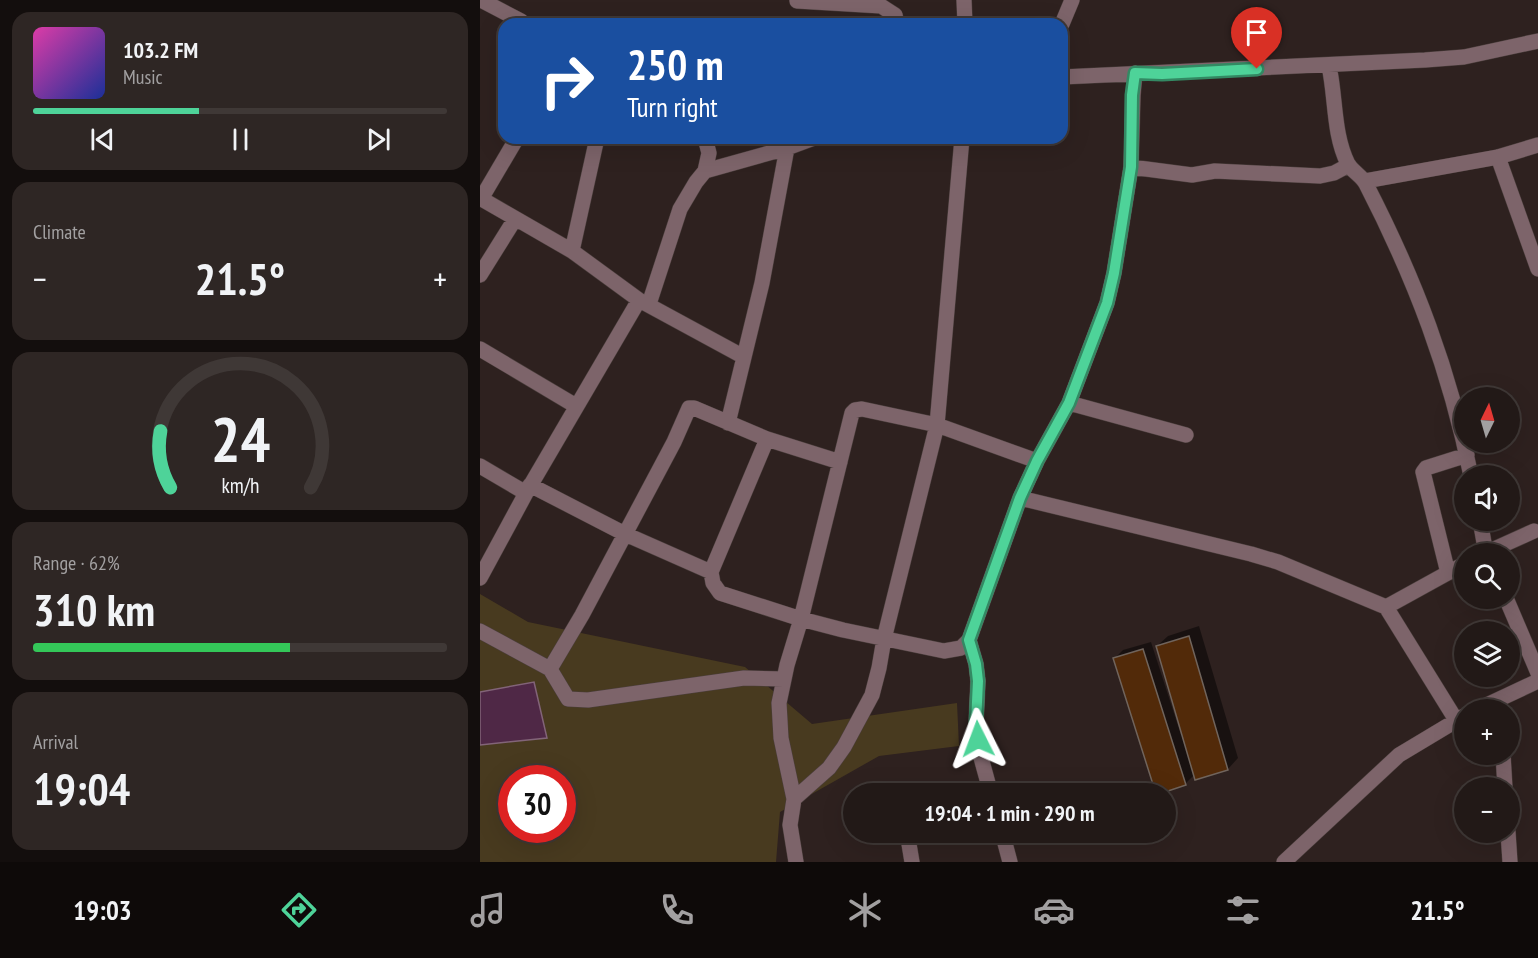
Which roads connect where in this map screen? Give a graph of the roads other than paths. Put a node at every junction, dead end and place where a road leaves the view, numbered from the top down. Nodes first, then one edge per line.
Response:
1 (481, 0) edge
2 (964, 0) edge
3 (1072, 0) edge
4 (797, 1) edge
5 (515, 18) edge
6 (896, 18) edge
7 (965, 18) edge
8 (1064, 18) edge
9 (1538, 41) edge
10 (1329, 66) junction
11 (1135, 73) junction
12 (1068, 77) edge
13 (513, 144) edge
14 (596, 144) edge
15 (707, 144) edge
16 (798, 144) edge
17 (961, 144) edge
18 (1538, 146) edge
19 (787, 148) junction
20 (709, 153) junction
21 (1497, 157) junction
22 (724, 165) junction
23 (1349, 165) junction
24 (1131, 167) junction
25 (705, 171) junction
26 (1365, 181) junction
27 (480, 199) edge
28 (514, 219) junction
29 (572, 251) junction
30 (1538, 269) edge
31 (480, 275) edge
32 (644, 302) junction
33 (480, 350) edge
34 (744, 357) junction
35 (1069, 403) junction
36 (576, 406) junction
37 (728, 423) junction
38 (937, 425) junction
39 (1186, 435) dead end
40 (767, 439) junction
41 (1467, 455) junction
42 (1037, 461) junction
43 (840, 462) junction
44 (1469, 465) edge
45 (480, 466) edge
46 (528, 489) junction
47 (1020, 498) junction
48 (1534, 531) dead end
49 (625, 534) junction
50 (1507, 543) edge
51 (1454, 570) edge
52 (711, 572) junction
53 (1448, 573) junction
54 (480, 578) edge
55 (1386, 607) junction
56 (1511, 609) edge
57 (801, 619) junction
58 (480, 631) edge
59 (884, 639) junction
60 (969, 640) junction
61 (550, 669) junction
62 (1538, 673) edge
63 (784, 680) junction
64 (1538, 681) edge
65 (1507, 699) edge
66 (1454, 709) edge
67 (1454, 722) edge
68 (988, 783) edge
69 (794, 798) junction
70 (909, 843) edge
71 (1005, 843) edge
72 (1509, 843) edge
73 (796, 862) edge
74 (912, 862) edge
75 (1010, 862) edge
76 (1284, 862) edge
77 (1510, 862) edge

1 - 5 street
2 - 7 street
3 - 8 street
4 - 6 street
9 - 10 street
10 - 11 street
10 - 23 street
11 - 12 street
11 - 24 street
13 - 27 street
14 - 29 street
15 - 20 street
16 - 19 street
17 - 38 street
18 - 21 street
19 - 22 street
19 - 34 street
20 - 22 street
20 - 25 street
21 - 26 street
21 - 30 street
22 - 25 street
23 - 24 street
23 - 26 street
24 - 35 street
25 - 32 street
26 - 41 street
27 - 28 street
28 - 29 street
28 - 31 street
29 - 32 street
32 - 34 street
32 - 36 street
33 - 36 street
34 - 37 street
35 - 39 street
35 - 42 street
36 - 46 street
37 - 40 street
37 - 49 street
38 - 42 street
38 - 43 street
38 - 59 street
40 - 43 street
40 - 52 street
41 - 44 street
41 - 53 street
42 - 47 street
43 - 57 street
45 - 46 street
46 - 49 street
46 - 54 street
47 - 55 street
47 - 60 street
48 - 50 street
49 - 52 street
49 - 61 street
51 - 53 street
52 - 57 street
53 - 55 street
55 - 66 street
56 - 62 street
57 - 59 street
57 - 63 street
58 - 61 street
59 - 60 street
59 - 69 street
60 - 68 street
61 - 63 street
63 - 69 street
64 - 65 street
67 - 76 street
69 - 73 street
70 - 74 street
71 - 75 street
72 - 77 street

